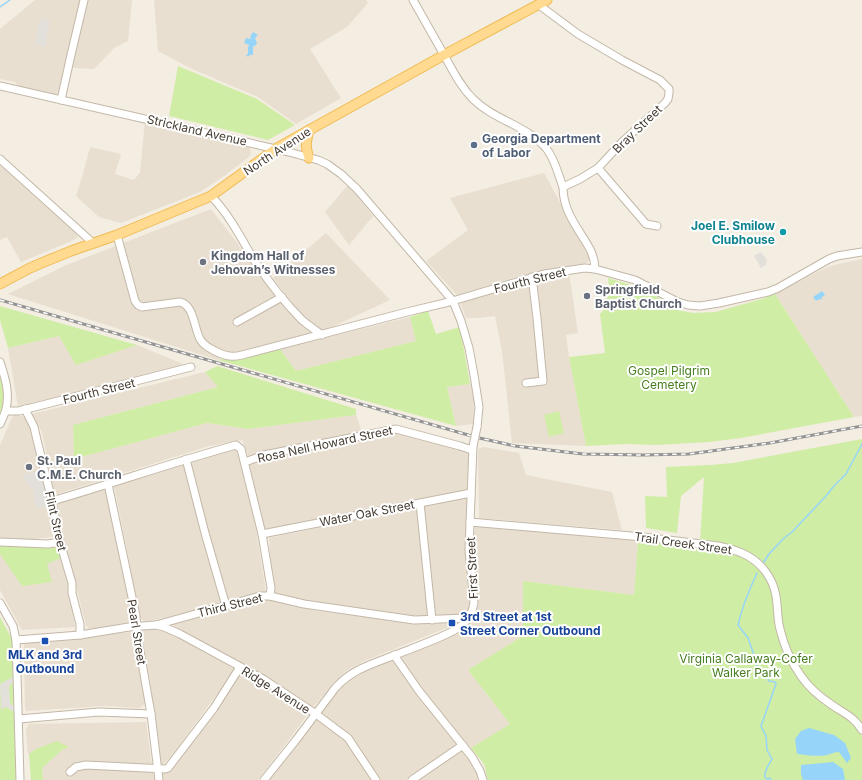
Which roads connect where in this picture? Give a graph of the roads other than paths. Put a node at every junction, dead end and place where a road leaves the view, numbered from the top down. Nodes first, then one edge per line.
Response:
1 (84, 0) edge
2 (413, 0) edge
3 (543, 2) edge
4 (444, 55) junction
5 (0, 86) edge
6 (62, 100) junction
7 (309, 130) junction
8 (277, 148) junction
9 (309, 158) junction
10 (0, 159) edge
11 (598, 168) junction
12 (563, 187) junction
13 (211, 196) junction
14 (657, 226) dead end
15 (117, 235) junction
16 (93, 243) junction
17 (862, 252) edge
18 (595, 269) junction
19 (532, 277) junction
20 (0, 284) edge
21 (282, 297) junction
22 (453, 301) junction
23 (238, 322) dead end
24 (322, 335) junction
25 (0, 362) edge
26 (191, 367) dead end
27 (526, 383) dead end
28 (25, 409) junction
29 (6, 411) junction
30 (0, 424) edge
31 (472, 448) junction
32 (186, 459) junction
33 (244, 462) junction
34 (108, 484) junction
35 (472, 493) junction
36 (52, 501) junction
37 (420, 503) junction
38 (470, 522) junction
39 (262, 534) junction
40 (0, 542) edge
41 (60, 542) junction
42 (270, 596) junction
43 (0, 603) edge
44 (226, 606) junction
45 (468, 618) junction
46 (432, 620) junction
47 (156, 625) junction
48 (136, 626) junction
49 (80, 635) junction
50 (16, 640) junction
51 (394, 655) junction
52 (240, 667) junction
53 (151, 714) junction
54 (316, 714) junction
55 (19, 719) junction
56 (862, 730) edge
57 (463, 745) junction
58 (158, 769) junction
59 (70, 772) dead end
60 (20, 780) edge
61 (159, 780) edge
62 (264, 780) edge
63 (376, 780) edge
64 (412, 780) edge
65 (483, 780) edge

1 - 6 street
2 - 4 street
3 - 4 main road, North Avenue
3 - 11 street, Bray Street
4 - 7 main road, North Avenue
4 - 12 street
5 - 6 street, Strickland Avenue
6 - 8 street, Strickland Avenue
7 - 8 main road, North Avenue
7 - 9 main road
8 - 9 street, Strickland Avenue
8 - 13 main road, North Avenue
9 - 22 street, Strickland Avenue
10 - 16 street
11 - 12 street, Bray Street
11 - 14 street
12 - 18 street
13 - 15 main road, North Avenue
13 - 21 street
15 - 16 main road, North Avenue
15 - 24 street, Fourth Street
16 - 20 main road, North Avenue
17 - 18 street, Fourth Street
18 - 19 street, Fourth Street
19 - 22 street, Fourth Street
19 - 27 street
21 - 23 street
21 - 24 street
22 - 24 street, Fourth Street
22 - 31 street, First Street, bridge
25 - 29 street
26 - 28 street, Fourth Street
28 - 29 street, Fourth Street
28 - 36 street, Flint Street
29 - 30 street
31 - 33 street, Rosa Nell Howard Street
31 - 35 street, First Street
32 - 33 street, Rosa Nell Howard Street
32 - 34 street, Rosa Nell Howard Street
32 - 44 street
33 - 39 street
34 - 36 street, Rosa Nell Howard Street
34 - 48 street, Pearl Street
35 - 37 street, Water Oak Street
35 - 38 street, First Street
36 - 41 street, Flint Street
37 - 39 street, Water Oak Street
37 - 46 street
38 - 45 street, First Street
38 - 56 street, Trail Creek Street
39 - 42 street
40 - 41 street
41 - 49 street, Flint Street
42 - 44 street, Third Street
42 - 46 street, Third Street
43 - 50 street
44 - 47 street, Third Street
45 - 46 street, Third Street
45 - 51 street
47 - 48 street, Third Street
47 - 52 street, Ridge Avenue
48 - 49 street, Third Street
48 - 53 street, Pearl Street
49 - 50 street, Third Street
50 - 55 street
51 - 54 street
51 - 57 street
52 - 54 street, Ridge Avenue
52 - 58 street
53 - 55 street
53 - 58 street, Pearl Street
54 - 62 street
54 - 63 street, Ridge Avenue
55 - 60 street
57 - 64 street
57 - 65 street
58 - 59 street
58 - 61 street, Pearl Street

